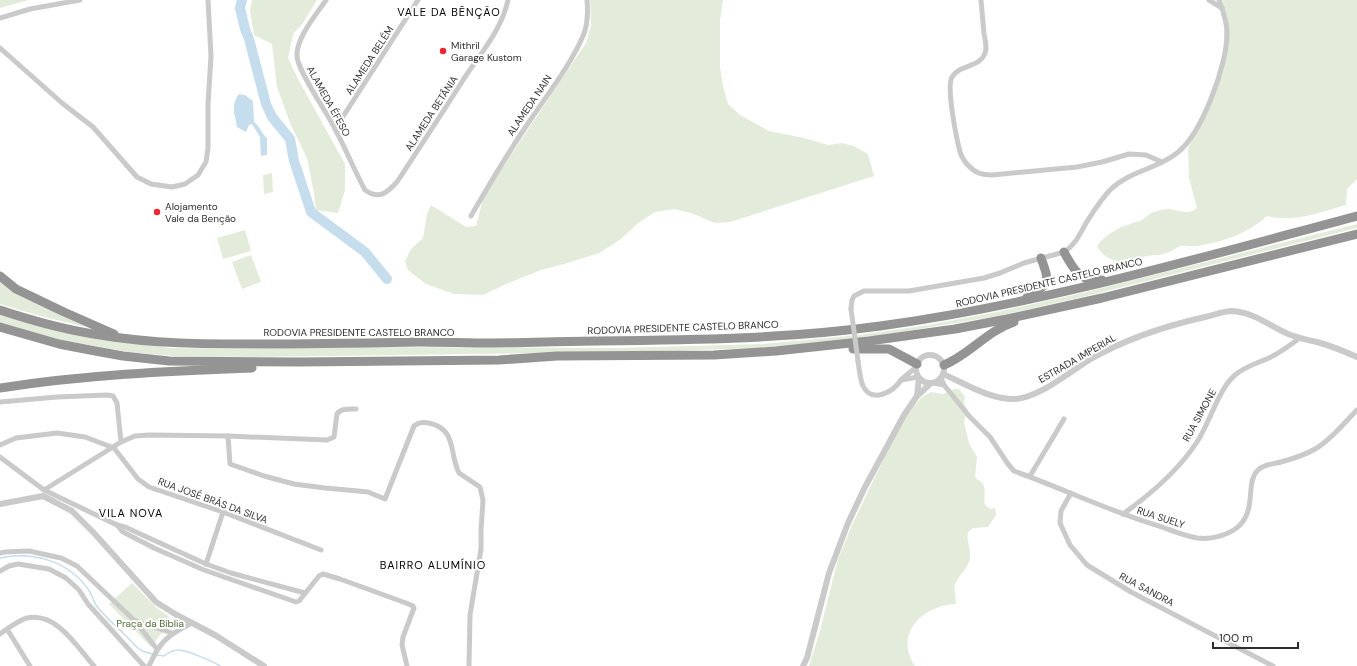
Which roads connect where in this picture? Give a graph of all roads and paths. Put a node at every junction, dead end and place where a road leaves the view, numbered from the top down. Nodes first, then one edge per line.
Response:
1 (80, 0) edge
2 (208, 0) edge
3 (326, 0) edge
4 (418, 0) edge
5 (508, 0) edge
6 (587, 0) edge
7 (981, 0) edge
8 (1209, 0) edge
9 (1219, 0) edge
10 (1222, 8) junction
11 (0, 18) edge
12 (0, 48) edge
13 (335, 129) junction
14 (1162, 162) junction
15 (365, 190) joint
16 (471, 216) dead end
17 (1357, 216) edge
18 (1357, 234) edge
19 (1064, 252) junction
20 (1041, 258) junction
21 (0, 276) edge
22 (1107, 281) junction
23 (1102, 298) junction
24 (1019, 302) junction
25 (0, 310) edge
26 (0, 328) edge
27 (1300, 338) junction
28 (125, 339) junction
29 (776, 351) junction
30 (1357, 357) edge
31 (299, 362) junction
32 (916, 366) junction
33 (943, 372) junction
34 (918, 378) junction
35 (901, 380) junction
36 (932, 383) junction
37 (944, 385) junction
38 (0, 388) edge
39 (917, 396) junction
40 (0, 402) edge
41 (356, 409) dead end
42 (1357, 410) edge
43 (1064, 419) dead end
44 (228, 436) junction
45 (121, 442) junction
46 (0, 445) edge
47 (114, 448) junction
48 (0, 457) edge
49 (1030, 476) junction
50 (43, 493) junction
51 (1071, 494) junction
52 (0, 504) edge
53 (223, 512) junction
54 (1123, 514) junction
55 (117, 525) junction
56 (321, 550) dead end
57 (0, 553) edge
58 (206, 564) junction
59 (0, 571) edge
60 (283, 587) junction
61 (305, 593) junction
62 (281, 596) junction
63 (135, 621) junction
64 (192, 623) junction
65 (7, 628) junction
66 (172, 633) junction
67 (0, 634) edge
68 (157, 649) junction
69 (30, 666) edge
70 (94, 666) edge
71 (144, 666) edge
72 (149, 666) edge
73 (264, 666) edge
74 (407, 666) edge
75 (469, 666) edge
76 (804, 666) edge
77 (1273, 666) edge

1 - 11 street
2 - 12 street
3 - 13 street, ALAMEDA ÉFESO
4 - 13 street, ALAMEDA BELÉM
5 - 15 street, ALAMEDA BETÂNIA
6 - 16 street, ALAMEDA NAIN
7 - 14 street
8 - 10 street
9 - 10 street
10 - 14 street
13 - 15 street, ALAMEDA ÉFESO
14 - 19 street
17 - 22 highway, RODOVIA PRESIDENTE CASTELO BRANCO
18 - 23 highway
19 - 20 street
19 - 22 highway
20 - 24 highway
20 - 35 street, bridge
21 - 28 highway
22 - 24 highway, RODOVIA PRESIDENTE CASTELO BRANCO
23 - 29 highway
23 - 33 highway
24 - 28 highway, RODOVIA PRESIDENTE CASTELO BRANCO
25 - 28 highway, RODOVIA PRESIDENTE CASTELO BRANCO
26 - 31 highway
27 - 30 street, ESTRADA IMPERIAL
27 - 33 street, ESTRADA IMPERIAL
27 - 54 street, RUA SIMONE
29 - 31 highway
29 - 32 highway
31 - 38 highway
32 - 33 street
32 - 34 street
32 - 35 street
33 - 36 street
33 - 37 street, RUA SUELY
34 - 35 street
34 - 36 street
34 - 39 street
36 - 37 street
36 - 39 street
37 - 49 street, RUA SUELY
39 - 76 street
40 - 45 street
41 - 44 street
42 - 54 street, RUA SUELY
43 - 49 street
44 - 45 street
44 - 75 street
45 - 47 street
46 - 47 street
47 - 50 street
47 - 53 street, RUA JOSÉ BRÁS DA SILVA
48 - 50 street
49 - 51 street, RUA SUELY
50 - 52 street
50 - 55 street
50 - 64 street
51 - 54 street, RUA SUELY
51 - 77 street, RUA SANDRA
53 - 56 street, RUA JOSÉ BRÁS DA SILVA
53 - 58 street
55 - 58 street
55 - 62 street
57 - 63 street
58 - 60 street
59 - 71 street
60 - 61 street
60 - 62 street
61 - 62 street
61 - 74 street
63 - 66 street
63 - 68 street
64 - 66 street
64 - 73 street
65 - 67 street
65 - 69 street
65 - 70 street
66 - 68 street
68 - 72 street

